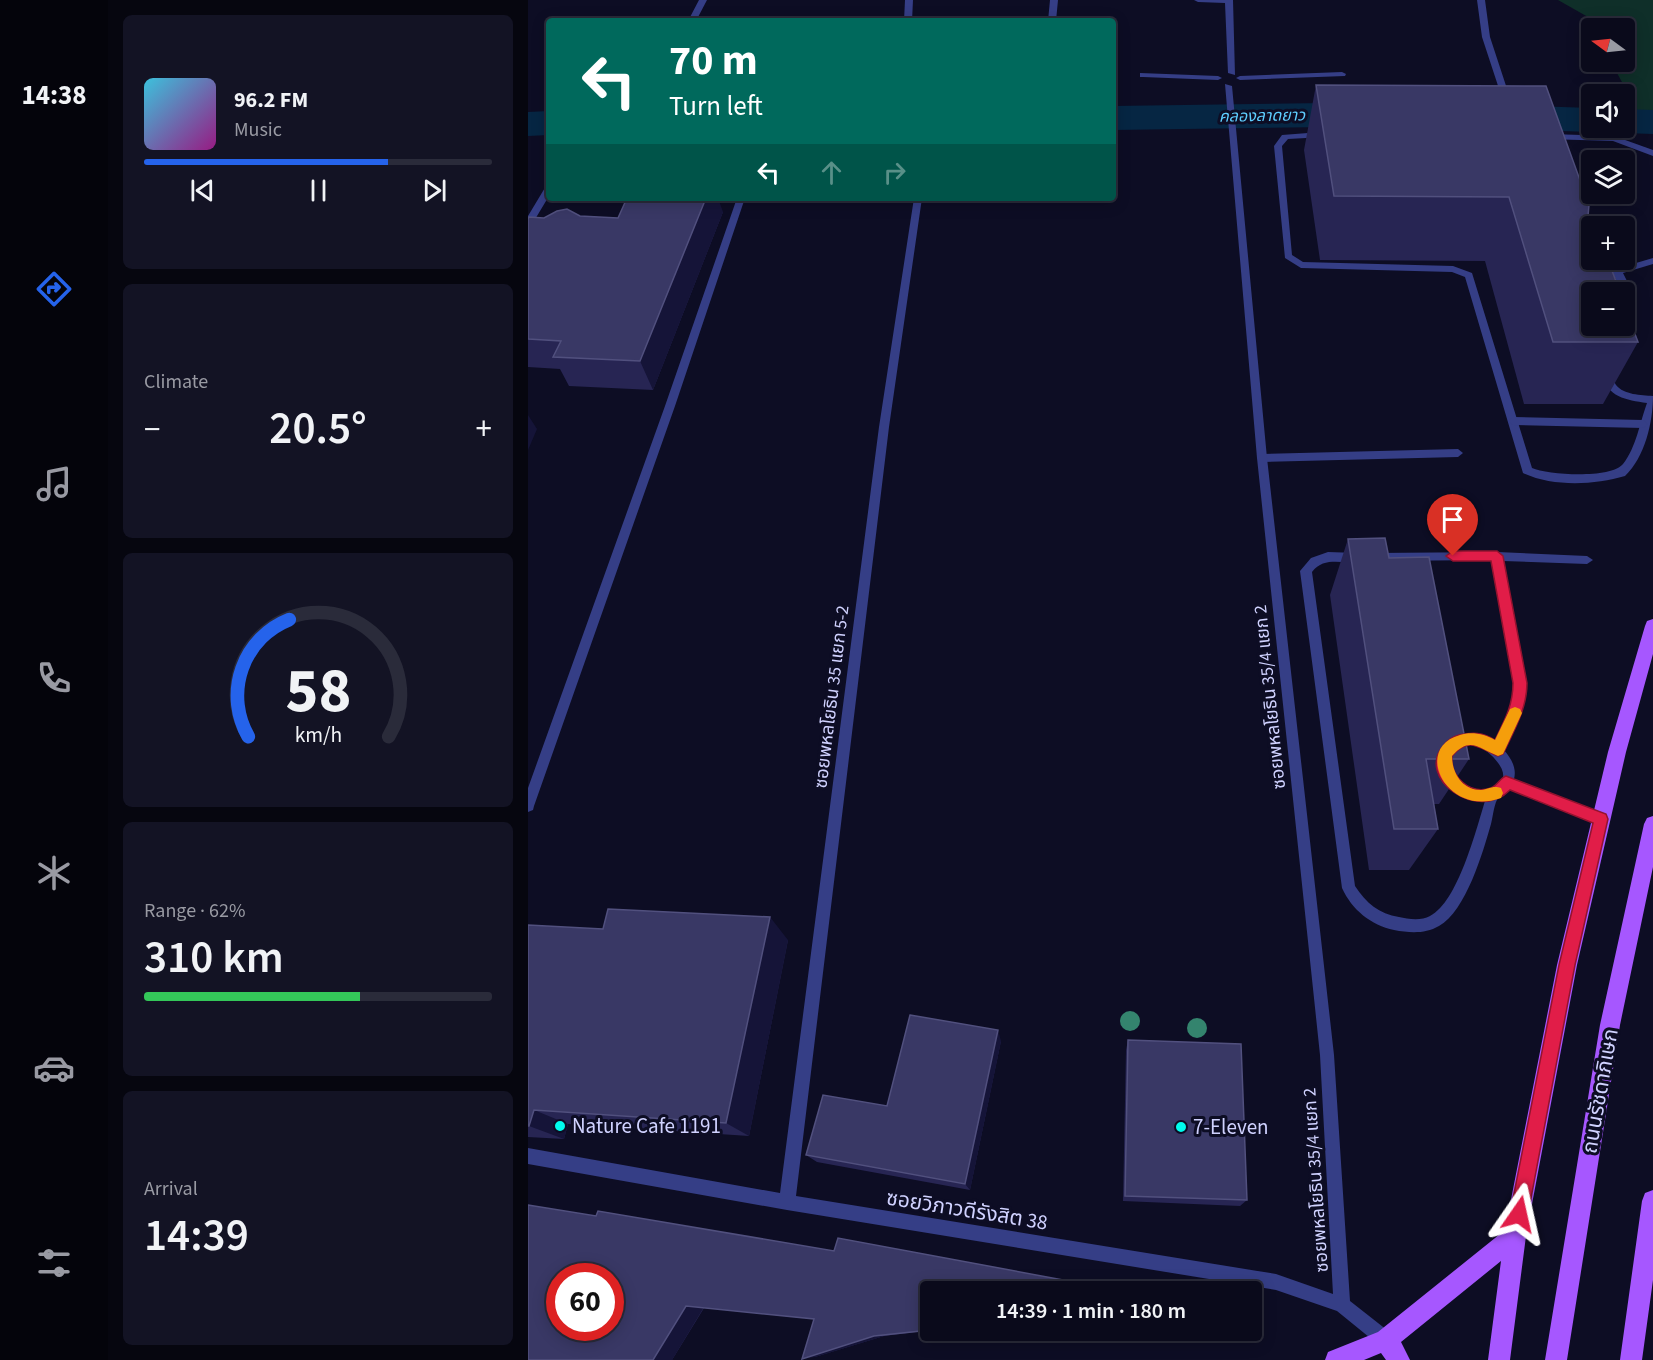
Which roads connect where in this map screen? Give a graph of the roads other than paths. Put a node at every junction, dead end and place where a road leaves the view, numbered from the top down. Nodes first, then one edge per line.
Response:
1 (703, 0) edge
2 (909, 0) edge
3 (1054, 0) edge
4 (1198, 0) edge
5 (1229, 0) edge
6 (1481, 0) edge
7 (694, 18) edge
8 (908, 18) edge
9 (1052, 18) edge
10 (1342, 74) dead end
11 (1143, 75) dead end
12 (1236, 76) junction
13 (1218, 78) junction
14 (1228, 86) junction
15 (1511, 113) edge
16 (1330, 135) edge
17 (1543, 137) edge
18 (1653, 153) edge
19 (546, 186) edge
20 (740, 201) edge
21 (918, 201) edge
22 (528, 224) edge
23 (1653, 261) edge
24 (1615, 270) edge
25 (1618, 272) junction
26 (1622, 282) edge
27 (1606, 360) edge
28 (1653, 401) edge
29 (1513, 421) junction
30 (1643, 424) junction
31 (1458, 453) dead end
32 (1262, 458) junction
33 (1497, 556) junction
34 (1587, 560) dead end
35 (1653, 626) edge
36 (1498, 749) junction
37 (1506, 782) junction
38 (1493, 794) junction
39 (528, 806) edge
40 (1601, 819) junction
41 (1653, 824) edge
42 (528, 1156) edge
43 (1653, 1201) edge
44 (787, 1202) junction
45 (1515, 1236) junction
46 (1342, 1305) junction
47 (1386, 1340) junction
48 (1335, 1360) edge
49 (1399, 1360) edge
50 (1499, 1360) edge
51 (1556, 1360) edge
52 (1631, 1360) edge

1 - 7 street
2 - 8 street
3 - 9 street
4 - 5 street
5 - 12 street
6 - 15 street
10 - 12 street
11 - 13 street
12 - 13 street
12 - 14 street
13 - 14 street
14 - 32 street, ซอยพหลโยธิน 35/4 แยก 2
16 - 29 street
17 - 18 street
19 - 22 street
20 - 39 street
21 - 44 street, ซอยพหลโยธิน 35 แยก 5-2
23 - 25 street
24 - 25 street
25 - 26 street
27 - 28 street
28 - 30 street
29 - 30 street
29 - 30 street
31 - 32 street
32 - 46 street, ซอยพหลโยธิน 35/4 แยก 2
33 - 34 street
33 - 36 street
33 - 38 street
35 - 40 main road
36 - 37 street
36 - 38 street
37 - 38 street
37 - 40 street
40 - 45 main road
41 - 51 main road, ถนนรัชดาภิเษก
42 - 44 street, ซอยวิภาวดีรังสิต 38
43 - 52 main road
44 - 46 street, ซอยวิภาวดีรังสิต 38
45 - 47 main road
45 - 50 main road
46 - 47 street, ซอยวิภาวดีรังสิต 38
47 - 48 main road
47 - 49 main road

